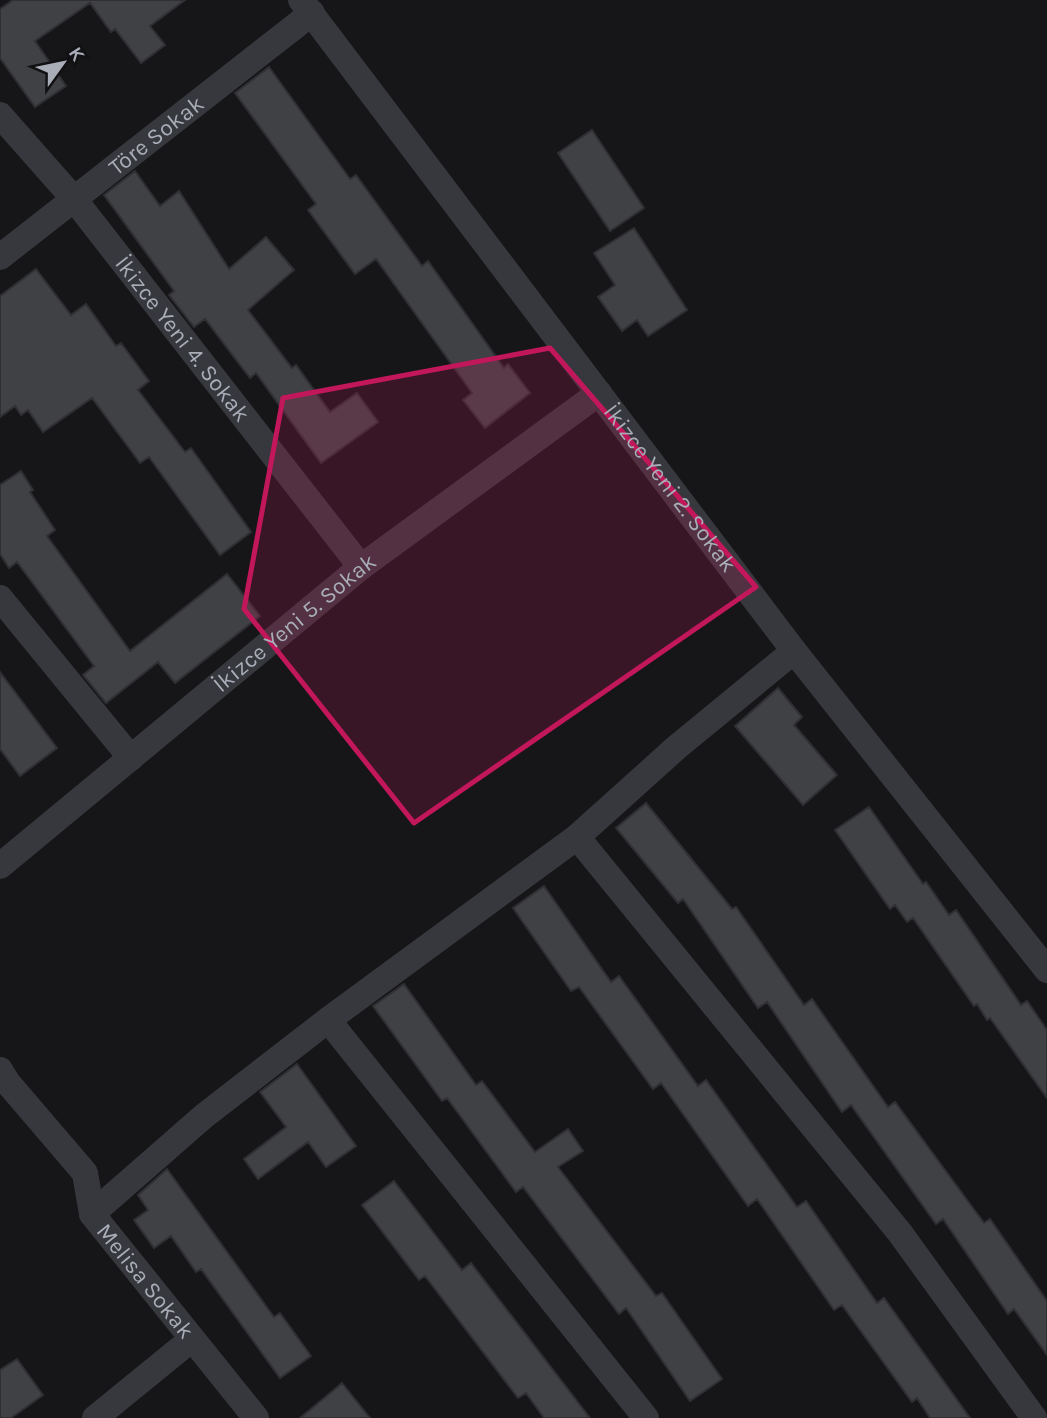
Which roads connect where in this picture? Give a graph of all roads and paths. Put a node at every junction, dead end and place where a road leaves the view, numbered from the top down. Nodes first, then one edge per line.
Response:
1 (307, 6) edge
2 (0, 114) edge
3 (74, 199) junction
4 (0, 257) edge
5 (599, 393) junction
6 (361, 567) junction
7 (0, 598) edge
8 (794, 651) junction
9 (131, 758) junction
10 (577, 837) junction
11 (0, 866) edge
12 (1047, 970) edge
13 (328, 1020) junction
14 (0, 1070) edge
15 (92, 1214) junction
16 (192, 1339) junction
17 (95, 1418) edge
18 (256, 1418) edge
19 (646, 1418) edge
20 (1034, 1418) edge

1 - 3 street, Töre Sokak
1 - 5 street, İkizce Yeni 2. Sokak
2 - 3 street, İkizce Yeni 4. Sokak
3 - 4 street, Töre Sokak
3 - 6 street, İkizce Yeni 4. Sokak
5 - 6 street, İkizce Yeni 5. Sokak
5 - 8 street, İkizce Yeni 2. Sokak
6 - 9 street, İkizce Yeni 5. Sokak
7 - 9 street
8 - 10 street
8 - 12 street, İkizce Yeni 2. Sokak
9 - 11 street, İkizce Yeni 5. Sokak
10 - 13 street
10 - 20 street
13 - 15 street
13 - 19 street
14 - 15 street, Melisa Sokak
15 - 16 street, Melisa Sokak
16 - 17 street
16 - 18 street, Melisa Sokak

